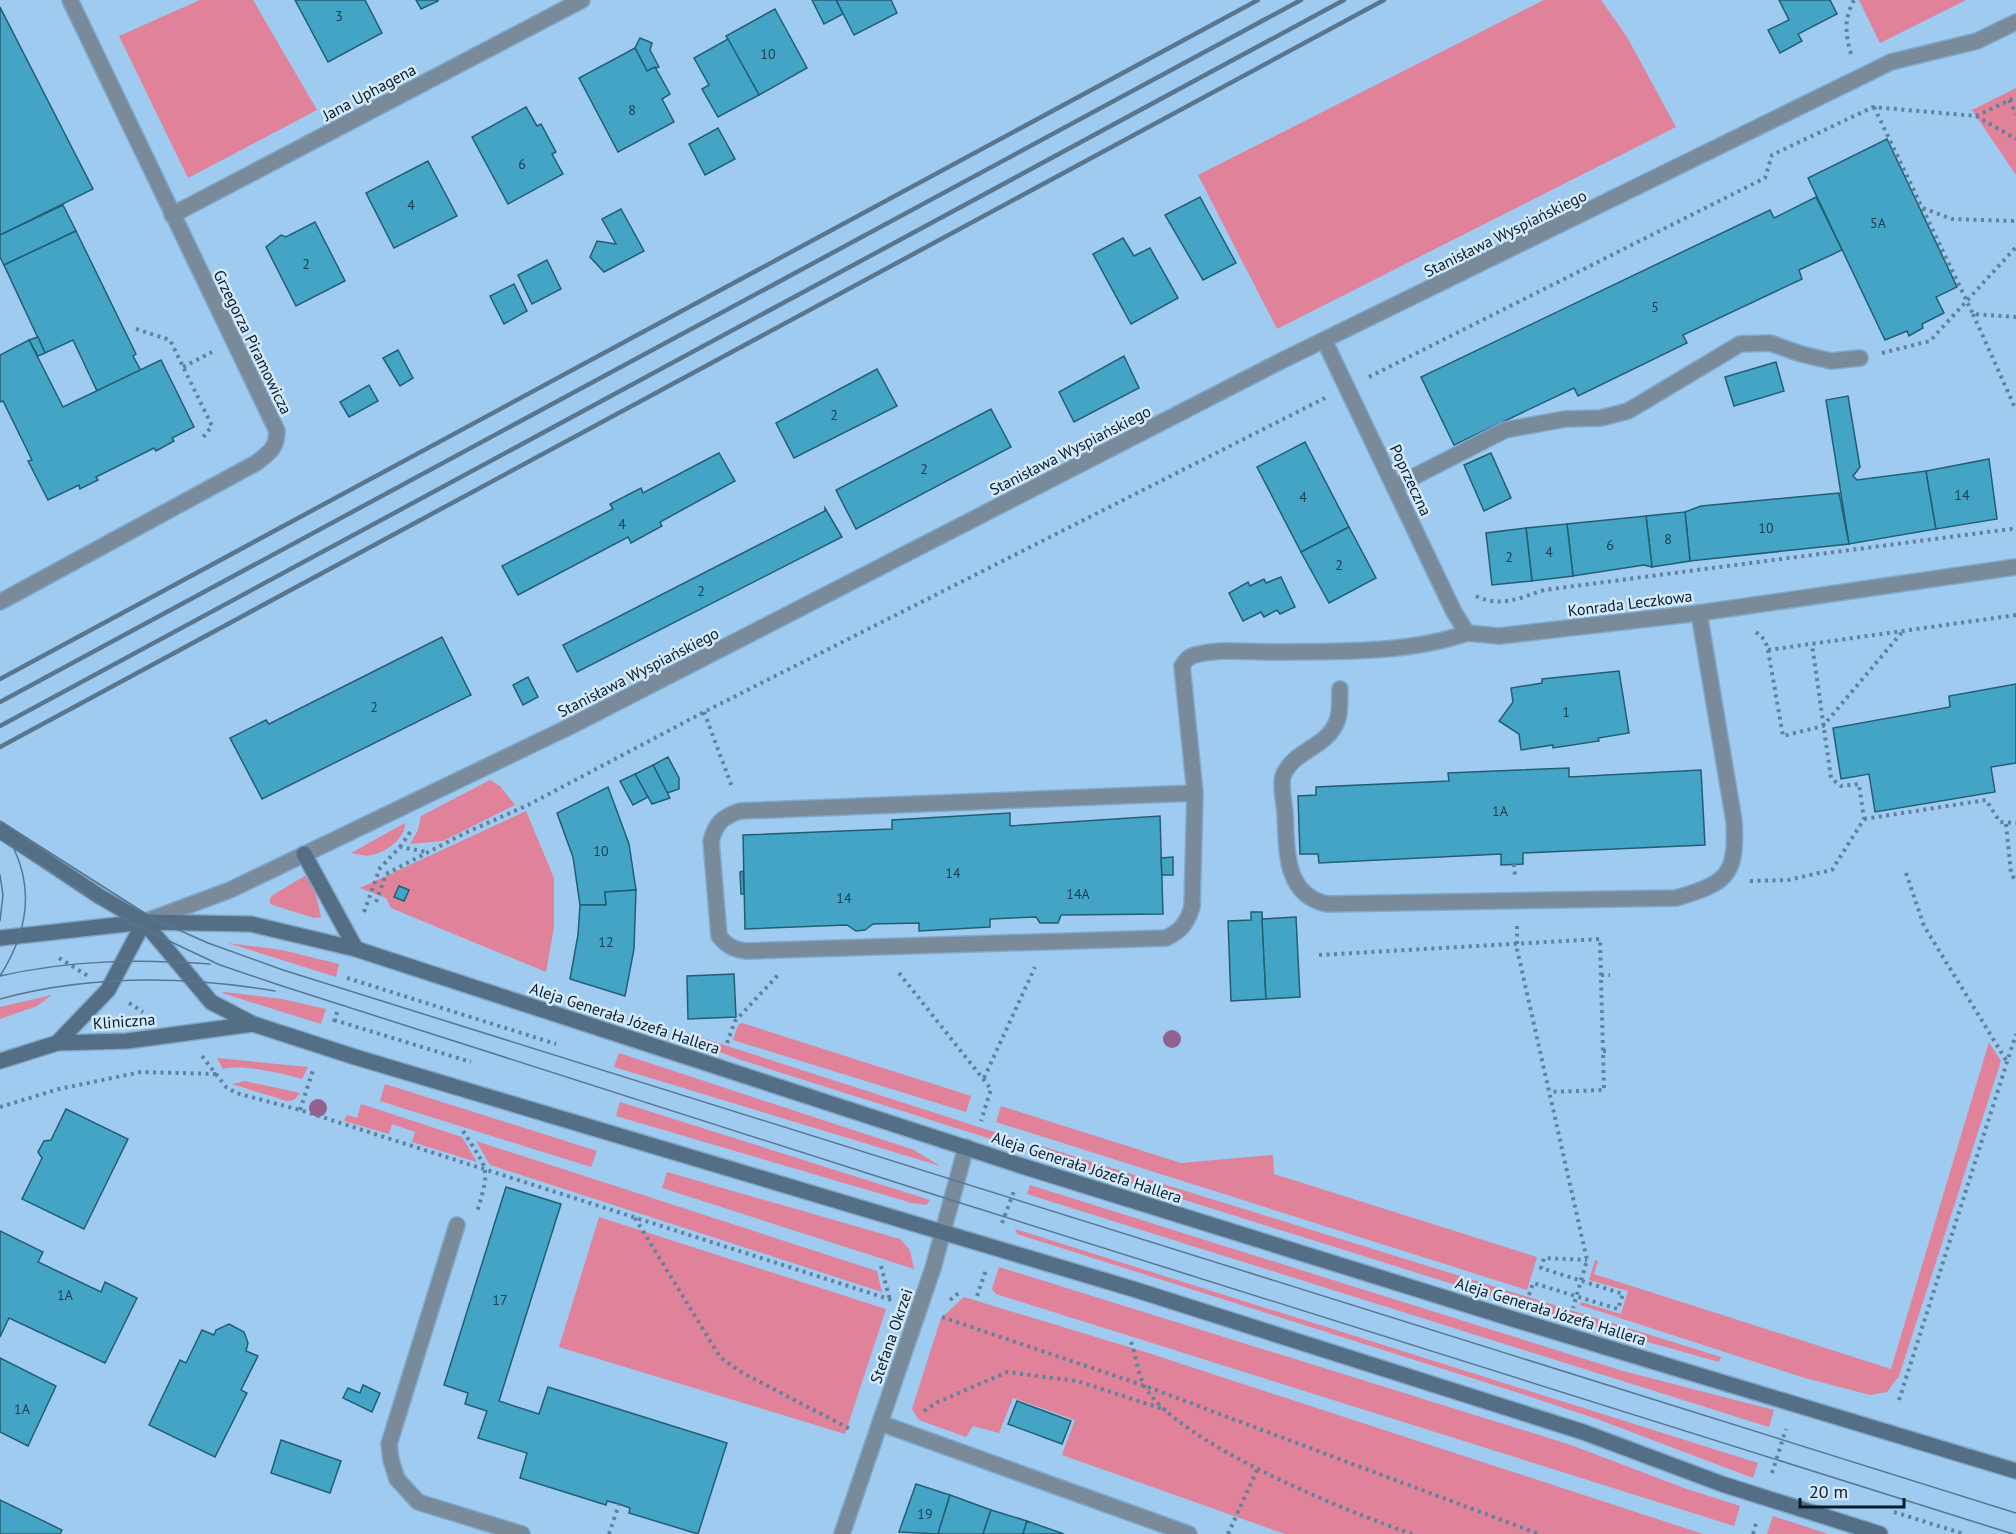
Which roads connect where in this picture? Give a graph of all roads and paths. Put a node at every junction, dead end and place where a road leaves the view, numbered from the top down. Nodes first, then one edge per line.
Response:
1 (70, 0) edge
2 (582, 0) edge
3 (1854, 0) edge
4 (2016, 22) edge
5 (1858, 78) junction
6 (2016, 97) edge
7 (2009, 100) junction
8 (1873, 107) junction
9 (2016, 114) edge
10 (1976, 116) junction
11 (2016, 139) edge
12 (1922, 208) junction
13 (172, 215) junction
14 (2016, 221) edge
15 (2016, 248) edge
16 (1967, 301) junction
17 (1973, 314) junction
18 (2016, 317) edge
19 (136, 329) dead end
20 (1325, 342) junction
21 (213, 352) dead end
22 (1860, 358) joint
23 (183, 367) junction
24 (1373, 386) dead end
25 (1332, 407) dead end
26 (2016, 410) edge
27 (201, 440) dead end
28 (1394, 487) junction
29 (2016, 531) edge
30 (2016, 567) edge
31 (1470, 593) dead end
32 (0, 602) edge
33 (1699, 613) junction
34 (2016, 615) edge
35 (1746, 628) dead end
36 (1903, 631) junction
37 (1467, 633) junction
38 (1812, 644) junction
39 (1768, 650) junction
40 (1340, 689) dead end
41 (704, 712) junction
42 (1823, 726) junction
43 (1195, 793) junction
44 (740, 811) junction
45 (1864, 819) junction
46 (2016, 823) edge
47 (2006, 824) junction
48 (0, 830) edge
49 (428, 852) junction
50 (304, 854) junction
51 (1514, 864) dead end
52 (1515, 872) dead end
53 (1906, 873) dead end
54 (2016, 882) edge
55 (1753, 883) dead end
56 (376, 902) dead end
57 (363, 916) dead end
58 (144, 922) junction
59 (0, 938) edge
60 (1047, 942) junction
61 (1517, 942) junction
62 (878, 947) junction
63 (356, 949) junction
64 (801, 950) junction
65 (1319, 955) dead end
66 (1601, 975) junction
67 (1610, 975) dead end
68 (347, 978) dead end
69 (121, 998) dead end
70 (337, 1012) dead end
71 (151, 1017) dead end
72 (253, 1024) junction
73 (332, 1028) dead end
74 (2016, 1034) edge
75 (57, 1043) junction
76 (727, 1043) dead end
77 (567, 1047) dead end
78 (1603, 1051) junction
79 (1610, 1051) dead end
80 (205, 1058) dead end
81 (0, 1061) edge
82 (2006, 1061) junction
83 (314, 1066) dead end
84 (216, 1074) junction
85 (984, 1078) junction
86 (1550, 1092) junction
87 (0, 1107) edge
88 (300, 1110) junction
89 (981, 1121) dead end
90 (464, 1131) dead end
91 (966, 1147) junction
92 (1022, 1166) junction
93 (487, 1170) junction
94 (487, 1180) dead end
95 (635, 1217) junction
96 (457, 1225) dead end
97 (943, 1232) junction
98 (994, 1247) junction
99 (1587, 1260) junction
100 (1582, 1281) junction
101 (1529, 1295) dead end
102 (977, 1296) dead end
103 (1577, 1296) junction
104 (919, 1308) junction
105 (1573, 1308) dead end
106 (1131, 1342) dead end
107 (1145, 1386) junction
108 (1899, 1400) dead end
109 (1794, 1402) junction
110 (1167, 1410) junction
111 (880, 1423) junction
112 (897, 1429) junction
113 (855, 1432) dead end
114 (1258, 1468) junction
115 (2016, 1471) edge
116 (1764, 1497) junction
117 (619, 1504) dead end
118 (522, 1534) edge
119 (609, 1534) edge
120 (842, 1534) edge
121 (1189, 1534) edge
122 (1228, 1534) edge
123 (1412, 1534) edge
124 (1539, 1534) edge
125 (1752, 1534) edge
126 (1880, 1534) edge

1 - 13 street, Grzegorza Piramowicza
2 - 13 street, Jana Uphagena
3 - 5 path
4 - 5 street, Stanisława Wyspiańskiego
5 - 20 street, Stanisława Wyspiańskiego
6 - 7 path
7 - 9 path
7 - 10 path
8 - 10 path
8 - 12 path
8 - 24 path
10 - 11 path
12 - 14 path
12 - 16 path
13 - 32 street, Grzegorza Piramowicza
15 - 16 path
16 - 17 path
16 - 22 path
17 - 18 path
17 - 26 path
19 - 23 path
20 - 28 street, Poprzeczna
20 - 50 street, Stanisława Wyspiańskiego
21 - 23 path
22 - 28 street
23 - 27 path
25 - 41 path
28 - 37 street, Poprzeczna
29 - 31 path
30 - 33 street, Konrada Leczkowa
33 - 37 street, Konrada Leczkowa
33 - 40 street
34 - 36 path
35 - 39 path
36 - 38 path
36 - 42 path
37 - 43 street, Konrada Leczkowa
38 - 39 path
38 - 42 path
39 - 42 path
41 - 44 path
41 - 49 path
42 - 45 path
43 - 44 street
43 - 60 street
44 - 64 street
45 - 47 path
45 - 55 path
46 - 47 path
47 - 54 path
48 - 58 main road, Aleja Generała Józefa Hallera
49 - 56 path
49 - 57 path
50 - 58 street, Stanisława Wyspiańskiego
50 - 63 main road
51 - 52 path
53 - 82 path
58 - 59 main road
58 - 63 main road, Aleja Generała Józefa Hallera
58 - 72 main road, Aleja Generała Józefa Hallera
58 - 75 main road
60 - 62 street
60 - 85 path
61 - 65 path
61 - 66 path
61 - 86 path
62 - 64 street
62 - 85 path
63 - 91 main road, Aleja Generała Józefa Hallera
64 - 76 path
66 - 67 path
66 - 78 path
68 - 77 path
69 - 71 path
70 - 73 path
72 - 75 main road, Kliniczna
72 - 97 main road, Aleja Generała Józefa Hallera
74 - 82 path
75 - 81 main road, Kliniczna
78 - 79 path
78 - 86 path
80 - 84 path
82 - 108 path
83 - 88 path
84 - 87 path
84 - 88 path
85 - 89 path
86 - 99 path
88 - 93 path
90 - 93 path
91 - 92 main road, Aleja Generała Józefa Hallera
91 - 97 street, Stefana Okrzei
92 - 98 path
92 - 109 main road, Aleja Generała Józefa Hallera
93 - 94 path
93 - 95 path
95 - 104 path
95 - 113 path
96 - 118 street
97 - 98 main road, Aleja Generała Józefa Hallera
97 - 104 street, Stefana Okrzei
98 - 102 path
98 - 116 main road, Aleja Generała Józefa Hallera
99 - 100 path
99 - 100 path
100 - 103 path
100 - 103 path
101 - 103 path
103 - 105 path
104 - 107 path
104 - 111 street, Stefana Okrzei
106 - 107 path
107 - 110 path
107 - 124 path
109 - 115 main road, Aleja Generała Józefa Hallera
109 - 116 path
110 - 112 path
110 - 114 path
111 - 112 street
111 - 120 street, Stefana Okrzei
112 - 121 street
114 - 122 path
114 - 123 path
116 - 125 path
116 - 126 main road, Aleja Generała Józefa Hallera
117 - 119 path

